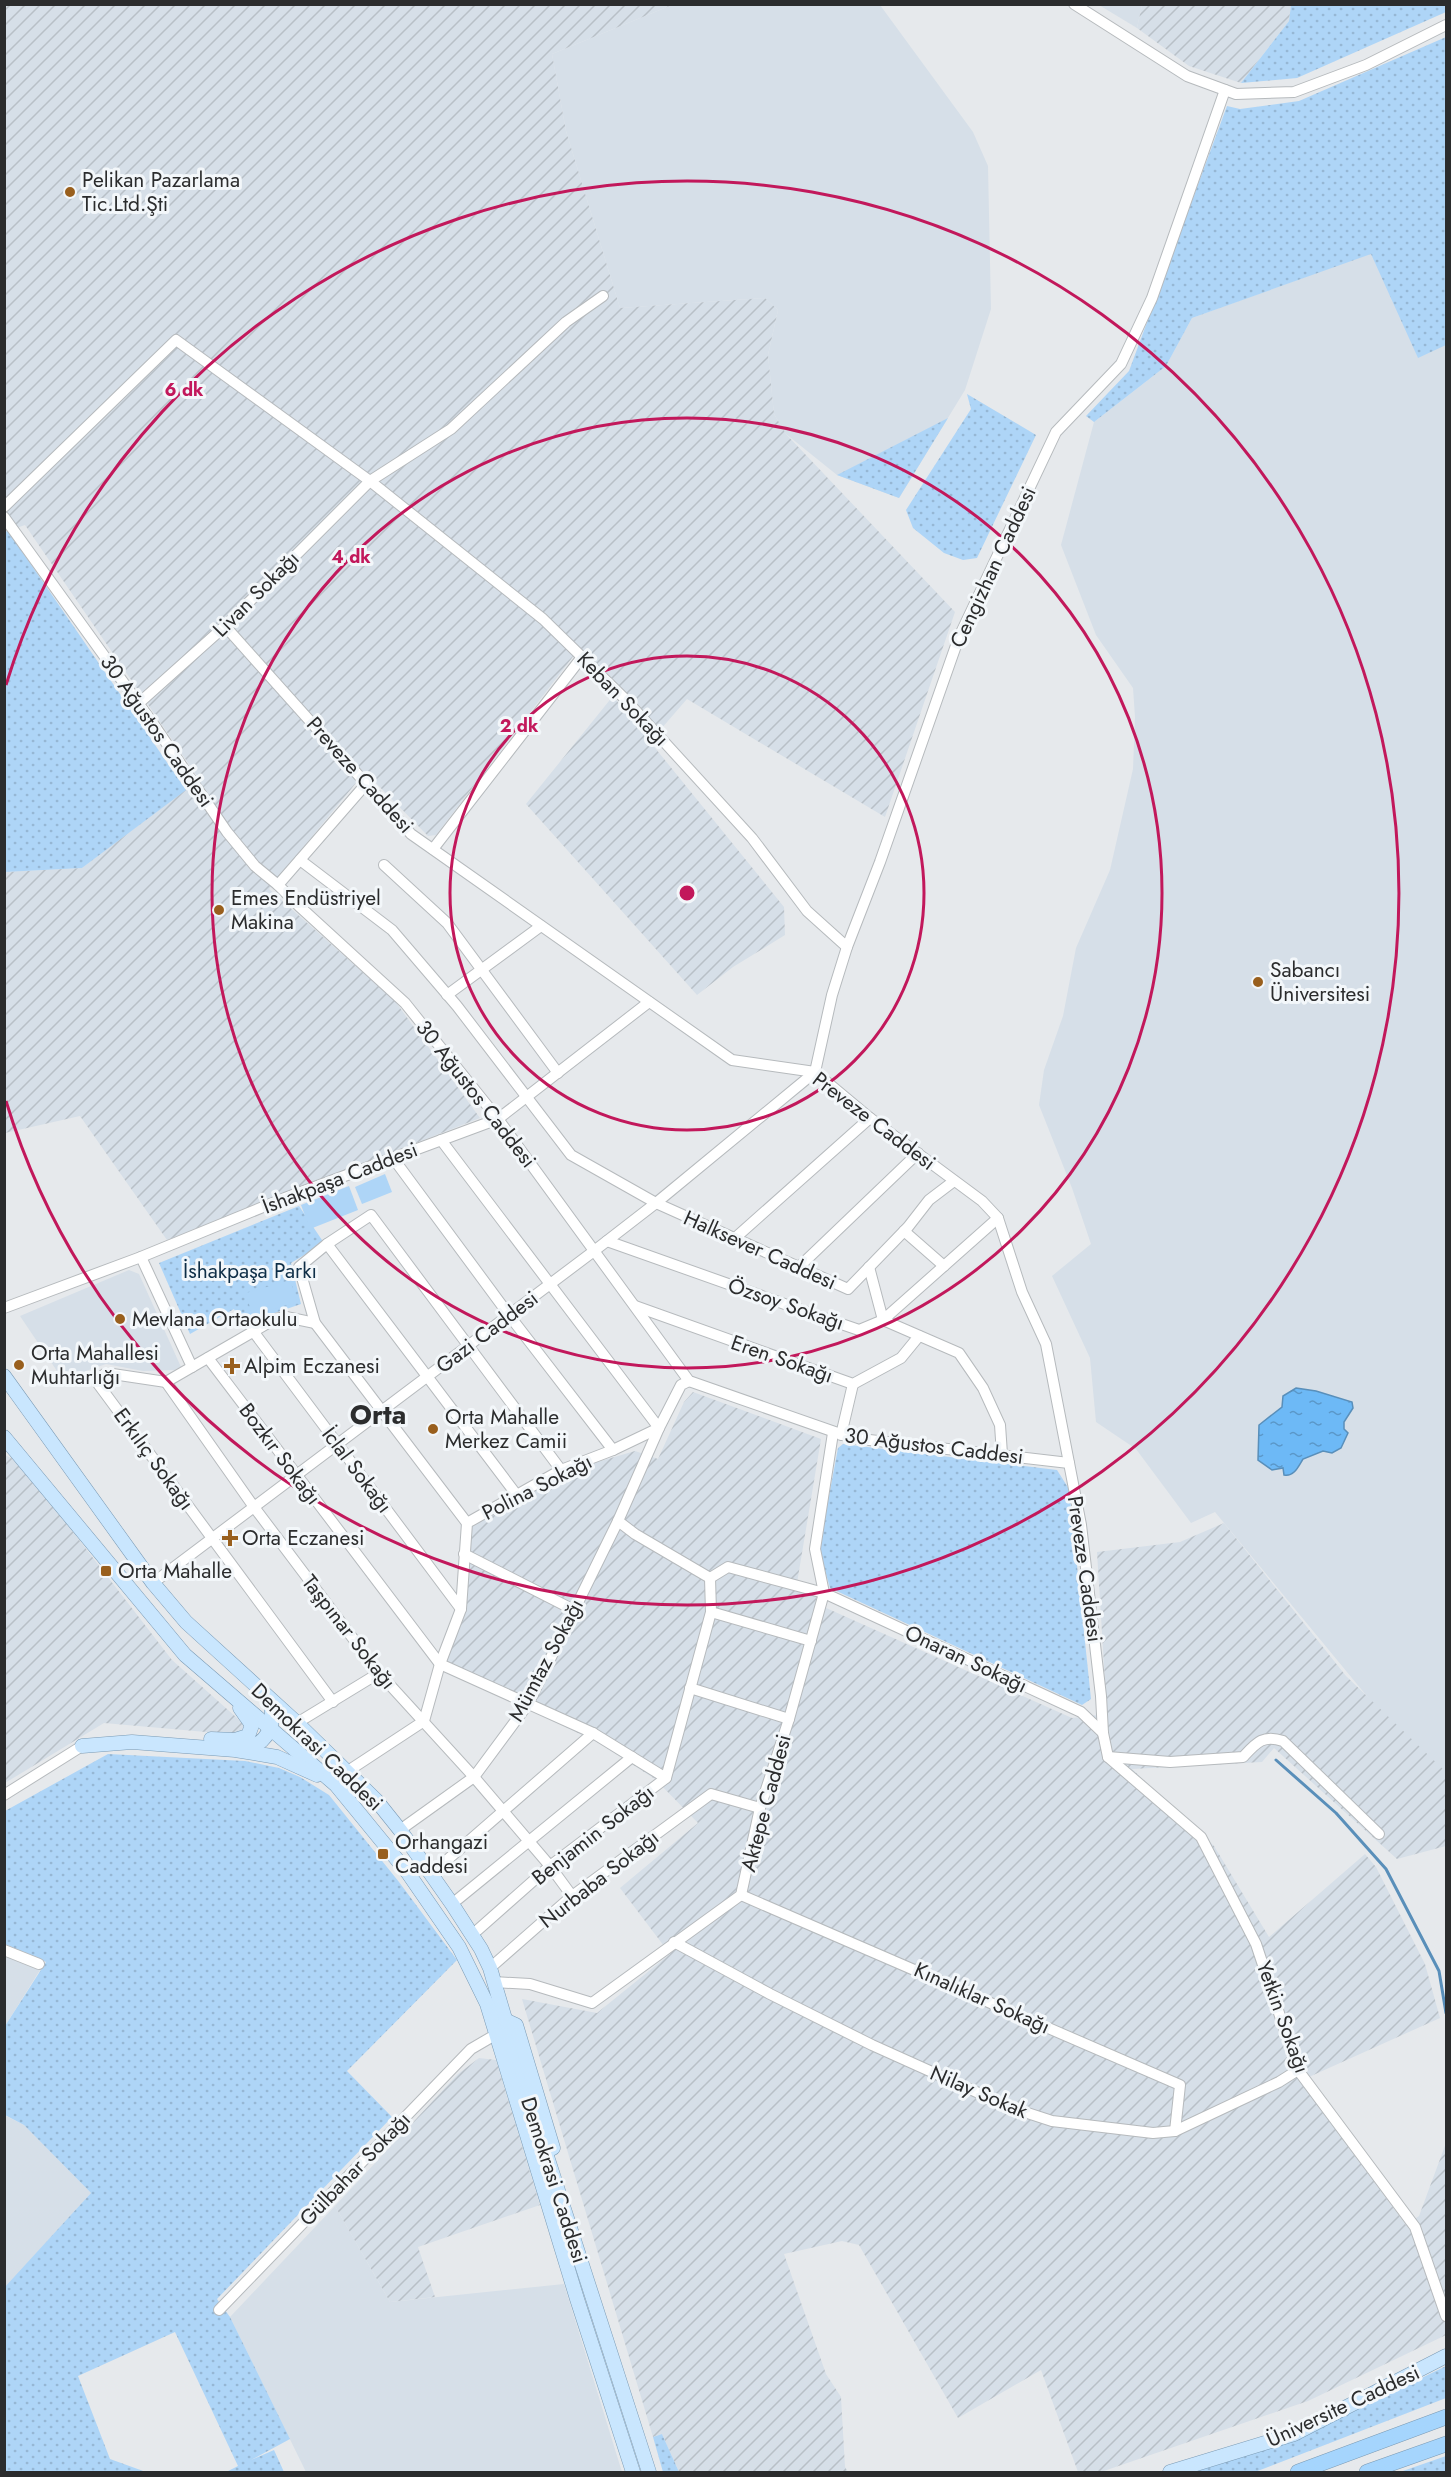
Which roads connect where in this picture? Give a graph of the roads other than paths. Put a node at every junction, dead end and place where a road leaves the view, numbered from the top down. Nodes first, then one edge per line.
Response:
1 (1074, 4) edge
2 (1446, 25) edge
3 (1225, 90) junction
4 (603, 296) dead end
5 (369, 481) junction
6 (4, 507) edge
7 (4, 517) edge
8 (225, 626) junction
9 (582, 657) junction
10 (139, 703) junction
11 (366, 784) junction
12 (433, 849) junction
13 (300, 860) junction
14 (384, 865) dead end
15 (278, 885) junction
16 (542, 926) junction
17 (847, 947) junction
18 (481, 969) junction
19 (447, 995) junction
20 (649, 1002) junction
21 (815, 1072) junction
22 (558, 1073) junction
23 (525, 1097) junction
24 (870, 1118) junction
25 (498, 1119) junction
26 (441, 1140) junction
27 (918, 1153) junction
28 (393, 1158) junction
29 (954, 1181) junction
30 (656, 1203) junction
31 (998, 1218) junction
32 (904, 1230) junction
33 (734, 1239) junction
34 (607, 1241) junction
35 (327, 1244) junction
36 (594, 1251) junction
37 (141, 1257) junction
38 (800, 1266) junction
39 (944, 1266) junction
40 (869, 1267) junction
41 (549, 1285) junction
42 (633, 1306) junction
43 (4, 1308) edge
44 (508, 1315) junction
45 (883, 1320) junction
46 (315, 1323) junction
47 (253, 1331) junction
48 (919, 1336) junction
49 (468, 1346) junction
50 (208, 1358) junction
51 (192, 1368) junction
52 (4, 1376) edge
53 (427, 1377) junction
54 (689, 1381) junction
55 (166, 1382) junction
56 (853, 1384) junction
57 (381, 1411) junction
58 (659, 1428) junction
59 (837, 1434) junction
60 (4, 1437) edge
61 (338, 1444) junction
62 (613, 1450) junction
63 (1002, 1454) junction
64 (1069, 1463) junction
65 (561, 1470) junction
66 (295, 1476) junction
67 (516, 1494) junction
68 (254, 1507) junction
69 (618, 1521) junction
70 (467, 1523) junction
71 (212, 1539) junction
72 (464, 1554) junction
73 (710, 1578) junction
74 (153, 1583) junction
75 (824, 1593) junction
76 (461, 1609) junction
77 (574, 1610) junction
78 (711, 1612) junction
79 (154, 1616) junction
80 (811, 1641) junction
81 (440, 1664) junction
82 (379, 1673) junction
83 (222, 1686) junction
84 (690, 1688) junction
85 (269, 1699) junction
86 (333, 1702) junction
87 (528, 1704) junction
88 (789, 1719) junction
89 (424, 1721) junction
90 (297, 1723) junction
91 (271, 1727) junction
92 (593, 1733) junction
93 (1103, 1733) junction
94 (82, 1746) junction
95 (235, 1750) junction
96 (632, 1757) junction
97 (1108, 1757) junction
98 (348, 1771) junction
99 (474, 1777) junction
100 (666, 1778) junction
101 (336, 1785) junction
102 (4, 1795) edge
103 (760, 1808) junction
104 (503, 1812) junction
105 (400, 1830) junction
106 (1379, 1834) dead end
107 (529, 1842) junction
108 (550, 1866) junction
109 (431, 1874) junction
110 (741, 1895) junction
111 (572, 1896) junction
112 (452, 1904) junction
113 (472, 1935) junction
114 (674, 1942) junction
115 (4, 1950) edge
116 (39, 1964) dead end
117 (489, 1968) junction
118 (494, 1982) junction
119 (505, 2020) junction
120 (495, 2035) junction
121 (1298, 2070) junction
122 (1175, 2131) junction
123 (219, 2310) dead end
124 (1446, 2316) edge
125 (1446, 2356) edge
126 (1446, 2417) edge
127 (1446, 2444) edge
128 (633, 2472) edge
129 (649, 2472) edge
130 (1170, 2472) edge
131 (1298, 2472) edge
132 (1367, 2472) edge

1 - 3 street
2 - 3 street
3 - 17 street, Cengizhan Caddesi
4 - 5 street, Livan Sokağı
5 - 6 street, Keban Sokağı
5 - 8 street, Livan Sokağı
5 - 9 street, Keban Sokağı
7 - 10 street, 30 Ağustos Caddesi
8 - 10 street, Livan Sokağı
8 - 11 street, Preveze Caddesi
9 - 12 street
9 - 17 street, Keban Sokağı
10 - 15 street, 30 Ağustos Caddesi
11 - 12 street, Preveze Caddesi
11 - 13 street
12 - 16 street, Preveze Caddesi
13 - 15 street
13 - 19 street
14 - 18 street
15 - 25 street, 30 Ağustos Caddesi
16 - 18 street
16 - 20 street, Preveze Caddesi
17 - 21 street, Cengizhan Caddesi
18 - 19 street
18 - 22 street
19 - 23 street
20 - 21 street, Preveze Caddesi
20 - 22 street, İshakpaşa Caddesi
21 - 24 street, Preveze Caddesi
21 - 30 street, Gazi Caddesi
22 - 23 street, İshakpaşa Caddesi
23 - 25 street, İshakpaşa Caddesi
23 - 30 street, Halksever Caddesi
24 - 27 street, Preveze Caddesi
24 - 33 street
25 - 26 street, İshakpaşa Caddesi
25 - 36 street, 30 Ağustos Caddesi
26 - 28 street, İshakpaşa Caddesi
26 - 41 street
27 - 29 street, Preveze Caddesi
27 - 38 street
28 - 37 street, İshakpaşa Caddesi
28 - 44 street
29 - 31 street, Preveze Caddesi
29 - 32 street, Halksever Caddesi
30 - 33 street, Halksever Caddesi
30 - 34 street, Gazi Caddesi
31 - 39 street
31 - 64 street, Preveze Caddesi
32 - 39 street
32 - 40 street, Halksever Caddesi
33 - 38 street, Halksever Caddesi
34 - 36 street, Gazi Caddesi
34 - 45 street, Özsoy Sokağı
35 - 46 street
35 - 49 street
35 - 53 street
36 - 41 street, Gazi Caddesi
36 - 42 street, 30 Ağustos Caddesi
37 - 43 street, İshakpaşa Caddesi
37 - 51 street
38 - 40 street, Halksever Caddesi
39 - 45 street
40 - 45 street
41 - 44 street, Gazi Caddesi
41 - 58 street
42 - 54 street, 30 Ağustos Caddesi
42 - 56 street, Eren Sokağı
44 - 49 street, Gazi Caddesi
44 - 62 street
45 - 48 street
46 - 47 street
46 - 57 street
47 - 50 street
47 - 61 street, İclal Sokağı
48 - 56 street, Eren Sokağı
48 - 63 street
49 - 53 street, Gazi Caddesi
49 - 65 street
50 - 51 street
50 - 66 street, Bozkır Sokağı
51 - 55 street
52 - 74 main road, Demokrasi Caddesi
53 - 57 street, Gazi Caddesi
53 - 67 street
54 - 58 street
54 - 59 street, 30 Ağustos Caddesi
55 - 68 street, Taşpınar Sokağı
55 - 71 street, Erkılıç Sokağı
56 - 59 street, Aktepe Caddesi
57 - 61 street, Gazi Caddesi
57 - 70 street
58 - 62 street, Polina Sokağı
58 - 69 street, Mümtaz Sokağı
59 - 63 street, 30 Ağustos Caddesi
59 - 75 street, Aktepe Caddesi
60 - 79 main road, Demokrasi Caddesi
61 - 66 street, Gazi Caddesi
61 - 76 street, İclal Sokağı
62 - 65 street, Polina Sokağı
63 - 64 street, 30 Ağustos Caddesi
64 - 93 street, Preveze Caddesi
65 - 67 street, Polina Sokağı
66 - 68 street, Gazi Caddesi
66 - 81 street, Bozkır Sokağı
67 - 70 street, Polina Sokağı
68 - 71 street, Gazi Caddesi
68 - 82 street, Taşpınar Sokağı
69 - 73 street
69 - 77 street, Mümtaz Sokağı
70 - 72 street, Polina Sokağı
71 - 74 street, Gazi Caddesi
71 - 86 street, Erkılıç Sokağı
72 - 76 street, Polina Sokağı
72 - 77 street
73 - 75 street, Onaran Sokağı
73 - 78 street, Benjamin Sokağı
74 - 79 main road
74 - 85 main road, Demokrasi Caddesi
75 - 80 street, Aktepe Caddesi
75 - 93 street, Onaran Sokağı
76 - 81 street, Polina Sokağı
77 - 87 street, Mümtaz Sokağı
78 - 80 street
78 - 84 street, Benjamin Sokağı
79 - 83 main road, Demokrasi Caddesi
80 - 88 street, Aktepe Caddesi
81 - 87 street
81 - 89 street, Polina Sokağı
82 - 86 street
82 - 89 street, Taşpınar Sokağı
83 - 91 main road, Demokrasi Caddesi
83 - 94 main road
84 - 88 street
84 - 100 street, Benjamin Sokağı
85 - 90 main road, Demokrasi Caddesi
85 - 91 main road
86 - 90 street
87 - 92 street
87 - 99 street, Mümtaz Sokağı
88 - 103 street, Aktepe Caddesi
89 - 98 street
89 - 99 street, Taşpınar Sokağı
90 - 98 main road, Demokrasi Caddesi
91 - 95 main road
91 - 101 main road, Demokrasi Caddesi
92 - 96 street
92 - 104 street
93 - 97 street
94 - 95 main road
94 - 102 street
95 - 101 main road
96 - 100 street
96 - 107 street
97 - 106 street
97 - 121 street, Yetkin Sokağı
98 - 105 main road, Demokrasi Caddesi
99 - 104 street, Taşpınar Sokağı
99 - 105 street, Mümtaz Sokağı
100 - 108 street, Benjamin Sokağı
101 - 120 main road, Demokrasi Caddesi
103 - 110 street, Aktepe Caddesi
103 - 111 street, Nurbaba Sokağı
104 - 107 street, Taşpınar Sokağı
104 - 109 street
105 - 109 main road, Demokrasi Caddesi
107 - 108 street, Taşpınar Sokağı
107 - 112 street
108 - 111 street, Taşpınar Sokağı
108 - 113 street, Benjamin Sokağı
109 - 112 main road, Demokrasi Caddesi
110 - 114 street, Aktepe Caddesi
110 - 122 street, Kınalıklar Sokağı
111 - 117 street, Nurbaba Sokağı
112 - 113 main road, Demokrasi Caddesi
113 - 117 main road, Demokrasi Caddesi
114 - 118 street, Aktepe Caddesi
114 - 122 street, Nilay Sokak
115 - 116 street
117 - 118 main road, Demokrasi Caddesi
118 - 119 main road, Demokrasi Caddesi
119 - 120 main road
119 - 129 main road, Demokrasi Caddesi
120 - 123 street, Gülbahar Sokağı
120 - 128 main road, Demokrasi Caddesi
121 - 122 street, Nilay Sokak
121 - 124 street, Yetkin Sokağı
125 - 130 main road, Üniversite Caddesi
126 - 131 highway
127 - 132 highway

